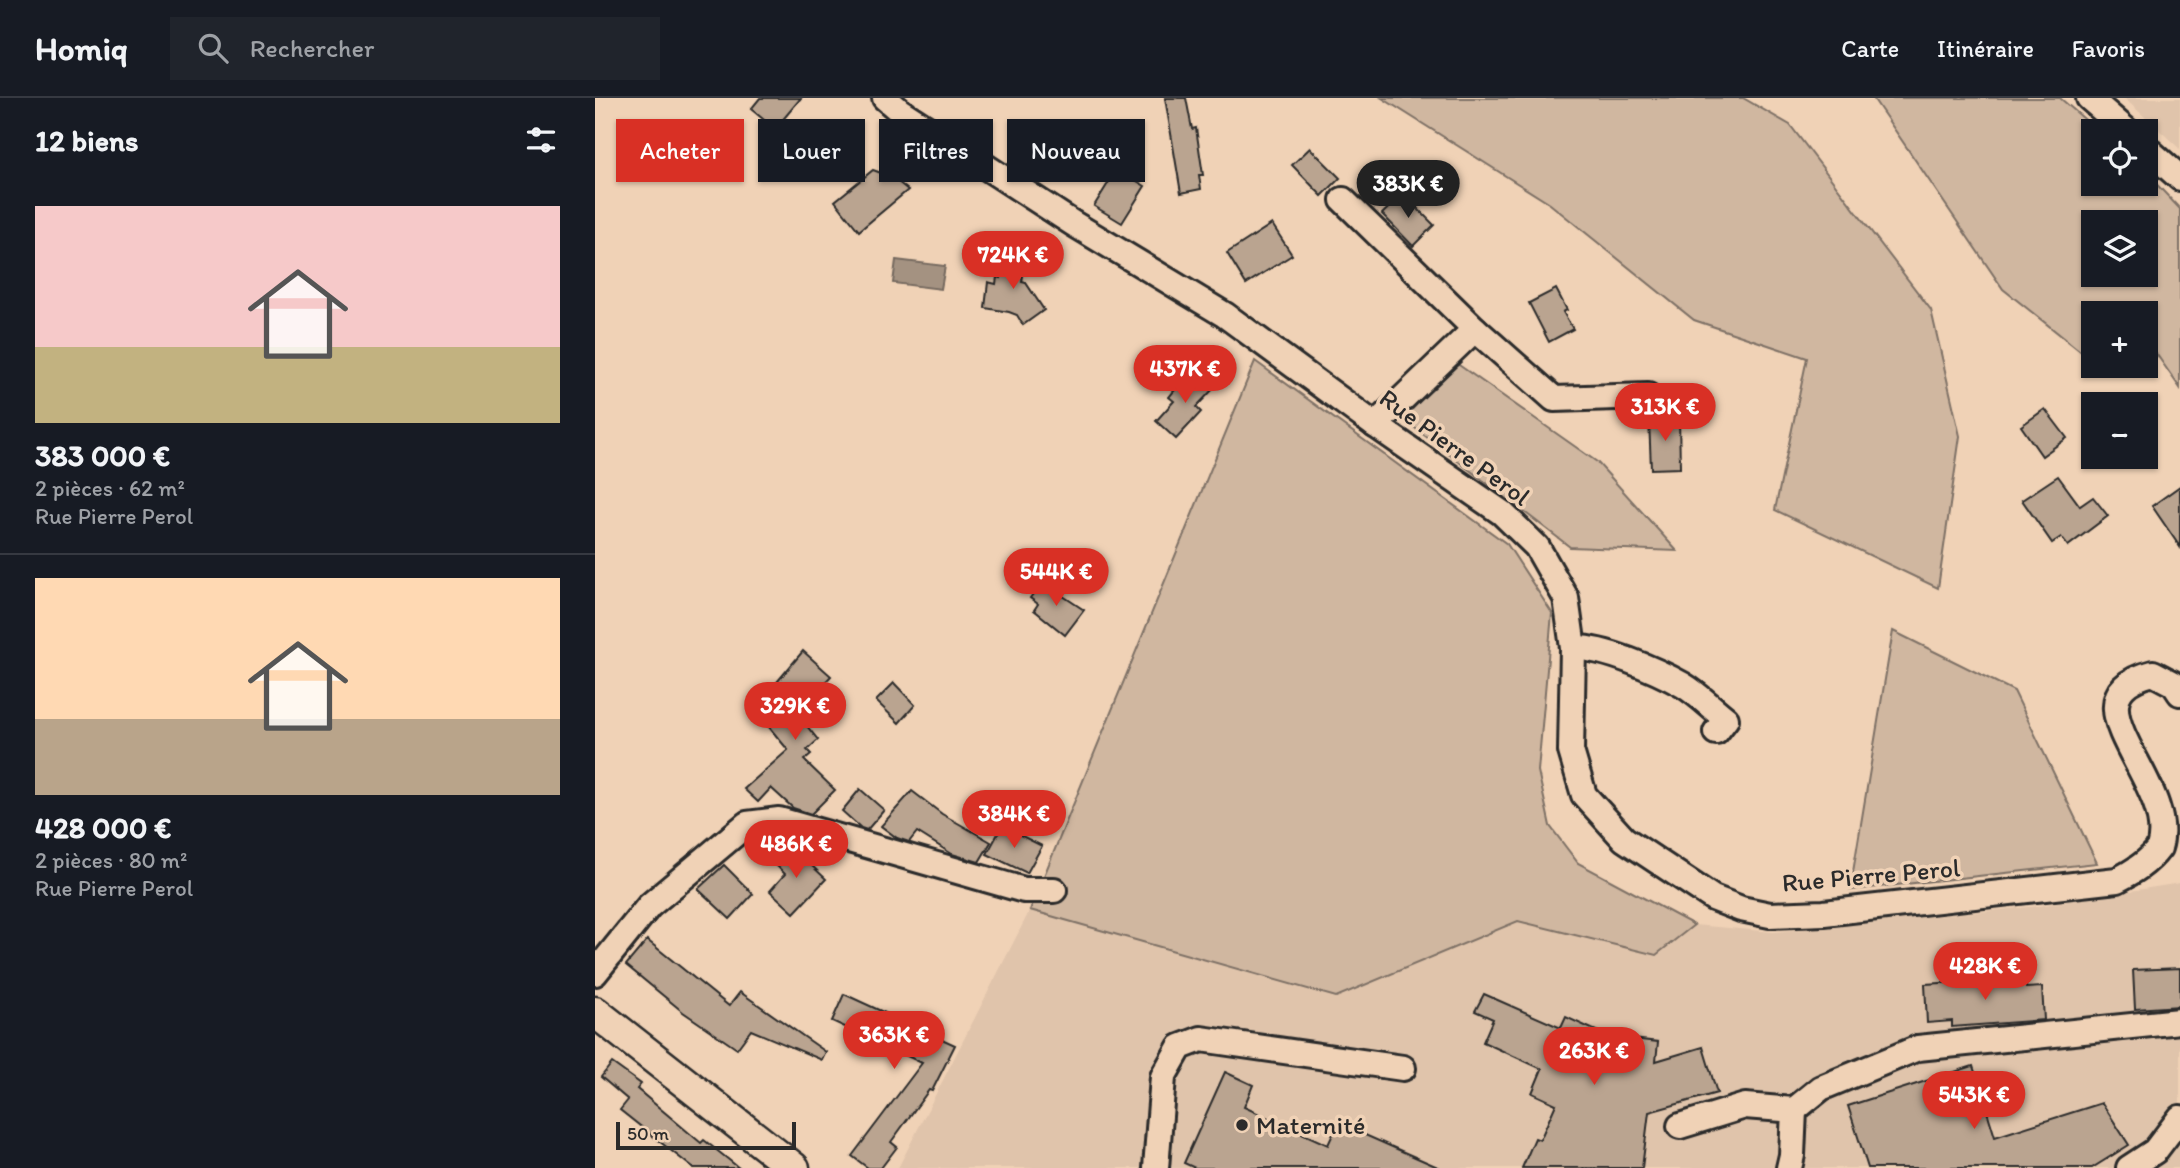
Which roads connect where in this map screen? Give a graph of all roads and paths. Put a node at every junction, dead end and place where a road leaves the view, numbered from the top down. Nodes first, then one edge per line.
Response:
1 (885, 98) edge
2 (2089, 98) edge
3 (2113, 119) edge
4 (2158, 159) edge
5 (2180, 178) edge
6 (1343, 200) dead end
7 (1475, 329) junction
8 (1648, 396) dead end
9 (1375, 425) junction
10 (1573, 648) junction
11 (2180, 693) edge
12 (1716, 732) dead end
13 (1054, 890) dead end
14 (595, 973) edge
15 (595, 1012) edge
16 (2180, 1021) edge
17 (1403, 1068) dead end
18 (1794, 1110) junction
19 (2180, 1118) edge
20 (1679, 1126) dead end
21 (794, 1168) edge
22 (1156, 1168) edge
23 (1789, 1168) edge
24 (2129, 1168) edge

1 - 9 street, Rue Pierre Perol
2 - 3 street
4 - 5 street
6 - 7 street
7 - 8 street
7 - 9 street
9 - 10 street, Rue Pierre Perol
10 - 11 street, Rue Pierre Perol
10 - 12 street
13 - 14 street
15 - 21 main road
16 - 18 street
17 - 22 street
18 - 20 street
18 - 23 street
19 - 24 street

